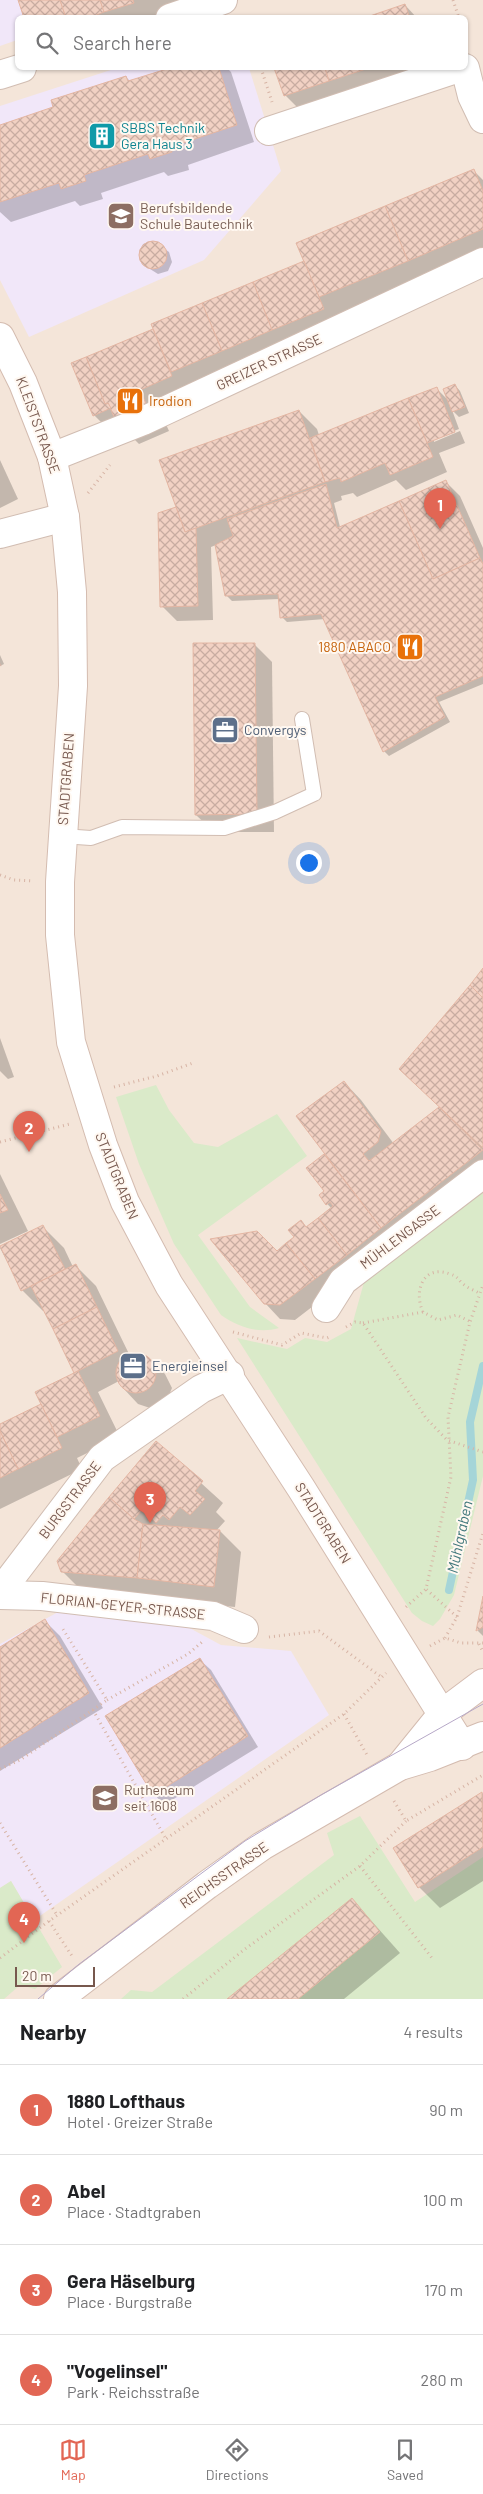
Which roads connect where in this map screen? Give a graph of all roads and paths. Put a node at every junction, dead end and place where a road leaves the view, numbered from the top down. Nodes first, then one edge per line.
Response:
1 (223, 0) edge
2 (453, 0) edge
3 (179, 15) edge
4 (458, 15) edge
5 (483, 60) edge
6 (468, 65) edge
7 (16, 70) edge
8 (261, 70) edge
9 (454, 70) edge
10 (466, 70) edge
11 (0, 75) edge
12 (483, 119) edge
13 (274, 129) joint
14 (483, 262) edge
15 (0, 337) edge
16 (52, 457) junction
17 (114, 459) dead end
18 (65, 517) junction
19 (0, 534) edge
20 (302, 720) dead end
21 (62, 836) junction
22 (0, 875) edge
23 (60, 882) junction
24 (193, 1063) dead end
25 (157, 1076) dead end
26 (483, 1174) edge
27 (483, 1285) edge
28 (479, 1293) junction
29 (326, 1308) dead end
30 (423, 1312) junction
31 (470, 1322) junction
32 (363, 1323) junction
33 (341, 1330) dead end
34 (334, 1334) dead end
35 (238, 1335) dead end
36 (230, 1375) junction
37 (447, 1440) junction
38 (483, 1452) edge
39 (483, 1533) edge
40 (0, 1593) edge
41 (42, 1596) junction
42 (457, 1617) junction
43 (244, 1629) joint
44 (444, 1638) dead end
45 (479, 1644) dead end
46 (483, 1652) edge
47 (188, 1654) dead end
48 (483, 1683) edge
49 (107, 1700) junction
50 (93, 1710) junction
51 (443, 1713) junction
52 (473, 1741) edge
53 (400, 1766) junction
54 (0, 1769) edge
55 (406, 1821) dead end
56 (0, 1823) edge
57 (166, 1839) junction
58 (360, 1866) junction
59 (57, 1915) junction
60 (0, 1958) edge
61 (432, 1958) dead end
62 (58, 1999) edge
63 (183, 1999) edge

1 - 3 main road
2 - 4 path
5 - 6 main road
7 - 11 main road
8 - 13 path
9 - 13 main road
10 - 12 main road
14 - 16 main road, GREIZER STRASSE
15 - 16 main road, KLEISTSTRASSE
16 - 18 main road, KLEISTSTRASSE
17 - 18 path
18 - 19 main road
18 - 21 main road, STADTGRABEN
20 - 21 lane
21 - 23 main road, STADTGRABEN
22 - 23 path
23 - 36 main road, STADTGRABEN
24 - 25 path
26 - 29 main road, MÜHLENGASSE
27 - 28 path
28 - 30 path
28 - 31 path
30 - 31 path
30 - 32 path
31 - 37 path
32 - 33 path
32 - 37 path
34 - 35 path
36 - 40 main road, BURGSTRASSE
36 - 51 main road, STADTGRABEN
37 - 38 path
37 - 42 path
39 - 42 path
40 - 41 main road, FLORIAN-GEYER-STRASSE
41 - 43 main road, FLORIAN-GEYER-STRASSE
41 - 49 path
42 - 44 path
43 - 57 path
45 - 46 path
47 - 49 path
48 - 51 main road, REICHSSTRASSE
49 - 50 path
50 - 54 path
50 - 57 path
51 - 52 main road, STADTGRABEN
51 - 53 main road, REICHSSTRASSE
52 - 53 main road, REICHSSTRASSE
53 - 62 main road, REICHSSTRASSE
55 - 58 path
56 - 59 path
57 - 59 path
58 - 61 path
58 - 63 path
59 - 60 path

